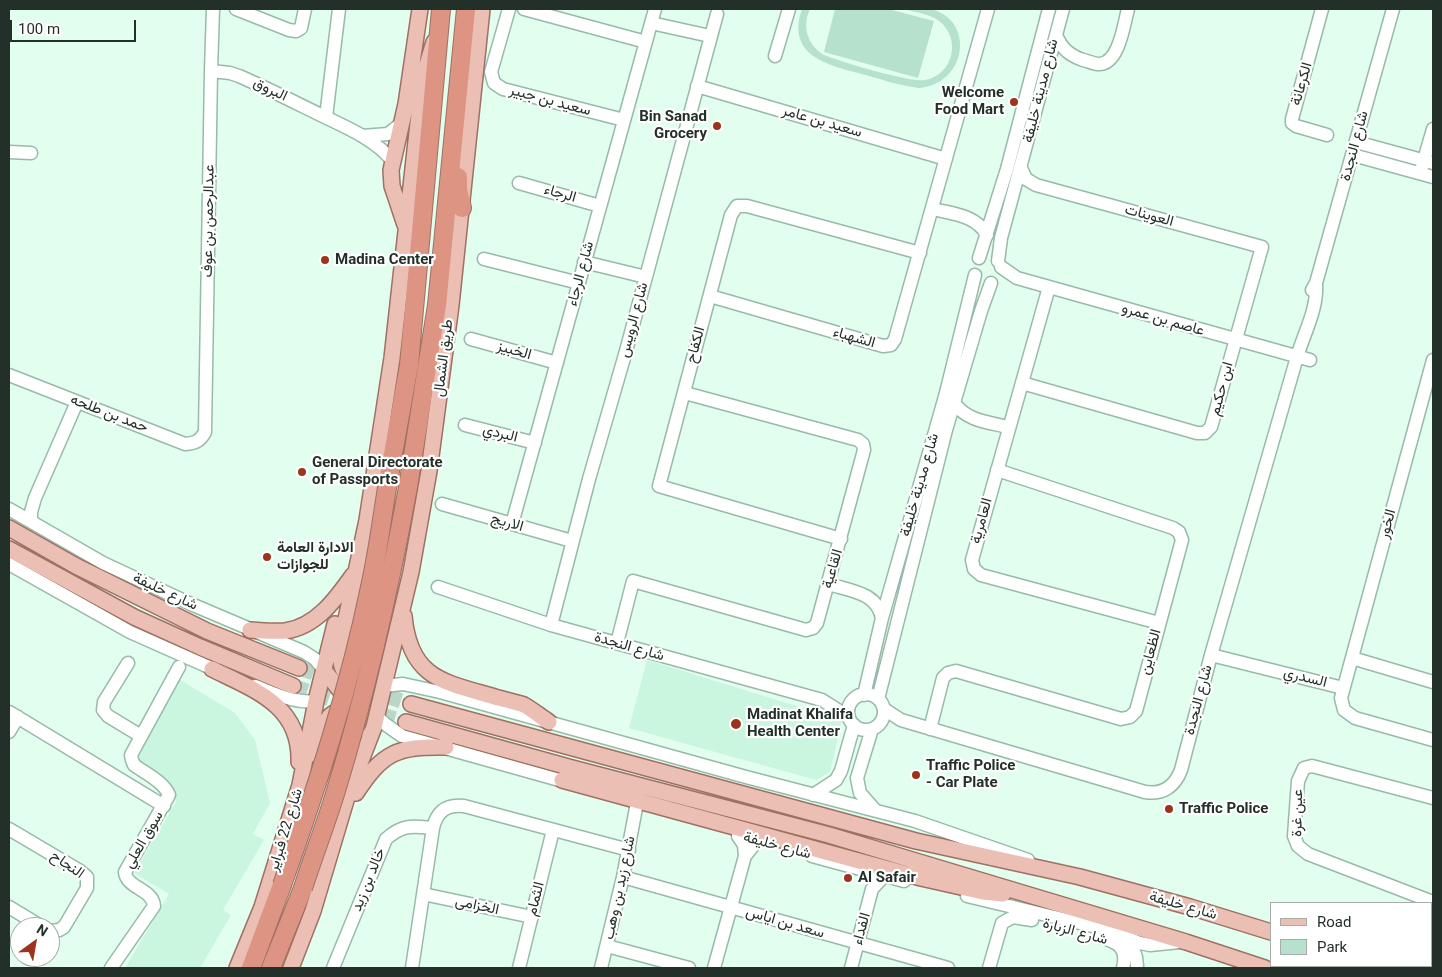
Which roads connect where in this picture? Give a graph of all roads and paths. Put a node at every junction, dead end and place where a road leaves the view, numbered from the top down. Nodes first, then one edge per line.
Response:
1 (213, 9) edge
2 (236, 9) edge
3 (305, 9) edge
4 (339, 9) edge
5 (420, 9) edge
6 (441, 9) edge
7 (466, 9) edge
8 (482, 9) edge
9 (508, 9) edge
10 (524, 9) edge
11 (655, 9) edge
12 (789, 9) edge
13 (988, 9) edge
14 (1049, 9) edge
15 (1063, 9) edge
16 (1128, 9) edge
17 (1322, 9) edge
18 (1393, 9) edge
19 (718, 11) edge
20 (652, 24) junction
21 (438, 32) junction
22 (1056, 35) junction
23 (710, 36) junction
24 (646, 42) junction
25 (463, 44) junction
26 (776, 56) dead end
27 (1073, 56) junction
28 (428, 60) junction
29 (1047, 66) junction
30 (211, 71) junction
31 (697, 86) junction
32 (406, 104) junction
33 (326, 117) junction
34 (624, 120) junction
35 (402, 123) junction
36 (1433, 129) edge
37 (362, 136) junction
38 (1327, 136) dead end
39 (1356, 142) junction
40 (9, 152) edge
41 (31, 153) dead end
42 (1352, 155) junction
43 (946, 159) junction
44 (392, 160) junction
45 (1426, 166) edge
46 (1021, 168) junction
47 (1433, 177) edge
48 (519, 183) dead end
49 (1036, 185) junction
50 (1014, 193) junction
51 (600, 206) junction
52 (462, 208) junction
53 (932, 208) junction
54 (994, 211) junction
55 (968, 218) junction
56 (407, 228) junction
57 (987, 235) junction
58 (1262, 247) joint
59 (920, 254) junction
60 (979, 258) junction
61 (484, 259) dead end
62 (584, 262) junction
63 (999, 264) junction
64 (975, 275) junction
65 (646, 277) junction
66 (1017, 278) junction
67 (993, 281) junction
68 (579, 283) junction
69 (1048, 287) junction
70 (710, 296) junction
71 (472, 339) dead end
72 (1235, 340) junction
73 (1297, 357) junction
74 (1310, 360) dead end
75 (1433, 360) edge
76 (557, 363) junction
77 (9, 375) edge
78 (1022, 383) junction
79 (685, 393) junction
80 (77, 402) junction
81 (954, 403) junction
82 (971, 418) junction
83 (465, 425) dead end
84 (1008, 427) junction
85 (946, 430) junction
86 (206, 432) joint
87 (535, 443) junction
88 (997, 470) junction
89 (35, 498) junction
90 (442, 504) dead end
91 (10, 510) edge
92 (31, 521) junction
93 (512, 524) junction
94 (9, 528) edge
95 (841, 539) junction
96 (572, 540) junction
97 (9, 549) edge
98 (9, 564) edge
99 (357, 569) junction
100 (829, 584) junction
101 (892, 585) junction
102 (344, 587) junction
103 (438, 587) dead end
104 (870, 597) junction
105 (403, 606) junction
106 (882, 618) junction
107 (1159, 623) junction
108 (551, 625) junction
109 (250, 630) junction
110 (617, 643) junction
111 (340, 647) junction
112 (1212, 654) junction
113 (1352, 658) junction
114 (389, 661) junction
115 (128, 663) dead end
116 (180, 667) dead end
117 (299, 668) tunnel mouth
118 (212, 669) junction
119 (324, 670) junction
120 (1433, 681) edge
121 (293, 686) tunnel mouth
122 (383, 686) junction
123 (1343, 688) junction
124 (350, 693) junction
125 (864, 695) junction
126 (822, 700) junction
127 (316, 701) junction
128 (852, 701) junction
129 (411, 704) tunnel mouth
130 (880, 704) junction
131 (13, 715) edge
132 (377, 716) junction
133 (313, 720) junction
134 (901, 720) junction
135 (851, 721) junction
136 (406, 722) tunnel mouth
137 (549, 722) junction
138 (876, 727) junction
139 (930, 729) junction
140 (9, 732) edge
141 (141, 736) junction
142 (1433, 740) edge
143 (368, 741) junction
144 (446, 747) junction
145 (562, 780) junction
146 (300, 785) junction
147 (814, 795) junction
148 (347, 797) junction
149 (1433, 798) edge
150 (294, 803) junction
151 (164, 806) junction
152 (636, 808) junction
153 (875, 810) junction
154 (343, 816) junction
155 (433, 828) junction
156 (553, 830) junction
157 (10, 832) edge
158 (738, 836) junction
159 (757, 841) junction
160 (629, 850) junction
161 (745, 856) junction
162 (865, 870) junction
163 (1065, 873) junction
164 (884, 876) junction
165 (623, 877) junction
166 (872, 889) junction
167 (423, 894) junction
168 (1034, 897) junction
169 (1433, 902) edge
170 (9, 907) edge
171 (731, 908) junction
172 (26, 917) edge
173 (532, 917) junction
174 (60, 929) edge
175 (1270, 932) edge
176 (1130, 940) junction
177 (1186, 942) junction
178 (858, 944) junction
179 (1150, 945) junction
180 (607, 946) junction
181 (651, 963) edge
182 (1137, 967) edge
183 (111, 968) edge
184 (237, 968) edge
185 (250, 968) edge
186 (271, 968) edge
187 (290, 968) edge
188 (334, 968) edge
189 (412, 968) edge
190 (519, 968) edge
191 (601, 968) edge
192 (689, 968) edge
193 (714, 968) edge
194 (851, 968) edge
195 (948, 968) edge
196 (989, 968) edge
197 (1123, 968) edge
198 (1265, 968) edge

1 - 30 street, عبدالرحمن بن عوف
2 - 3 street
4 - 33 street
5 - 32 main road
6 - 21 highway
7 - 25 highway, طريق الشمال
8 - 52 main road, طريق الشمال
9 - 34 street, سعيد بن جبير
10 - 24 street
11 - 20 street, شارع الرجاء
12 - 26 street
13 - 43 street, الشهباء
14 - 54 street, شارع مدينة خليفة
15 - 22 street, شارع مدينة خليفة
16 - 27 street
17 - 38 street, الكرعانة
18 - 39 street, شارع النجدة
19 - 23 street, شارع الرويس
20 - 23 street
20 - 24 street, شارع الرجاء
21 - 28 main road
21 - 185 highway, شارع 22 فبراير, bridge
22 - 27 street
22 - 29 street, شارع مدينة خليفة
23 - 31 street, شارع الرويس
24 - 34 street, شارع الرجاء
25 - 52 highway
25 - 186 highway, طريق الشمال, bridge
27 - 29 street
28 - 32 main road
28 - 56 main road
29 - 46 street, شارع مدينة خليفة
30 - 33 street, البروق
30 - 86 street, عبدالرحمن بن عوف
31 - 43 street, سعيد بن عامر
31 - 65 street, شارع الرويس
32 - 35 main road
33 - 37 street, البروق
34 - 51 street, شارع الرجاء
35 - 37 street
35 - 44 main road
36 - 45 street
37 - 44 street, البروق
39 - 42 street, شارع النجدة
39 - 45 street
40 - 41 street
42 - 45 street
42 - 73 street, شارع النجدة
43 - 53 street, الشهباء
44 - 56 main road
45 - 47 street
46 - 49 street
46 - 50 street, شارع مدينة خليفة
48 - 51 street, الرجاء
49 - 50 street
49 - 58 street, العوينات
50 - 63 street, شارع مدينة خليفة
51 - 62 street, شارع الرجاء
52 - 105 main road, طريق الشمال
53 - 55 street
53 - 59 street, الشهباء
54 - 55 street
54 - 57 street, شارع مدينة خليفة
55 - 57 street
56 - 99 main road
57 - 60 street, شارع مدينة خليفة
58 - 72 street, ابن حكيم
59 - 70 street, الشهباء
59 - 70 street, الكفاح
60 - 63 street
60 - 64 street
61 - 68 street
62 - 65 street
62 - 68 street, شارع الرجاء
63 - 66 street, عاصم بن عمرو
63 - 67 street
64 - 67 street
64 - 101 street, شارع مدينة خليفة
65 - 96 street, شارع الرويس
66 - 67 street, عاصم بن عمرو
66 - 69 street, عاصم بن عمرو
67 - 81 street, شارع مدينة خليفة
68 - 76 street, شارع الرجاء
69 - 72 street, عاصم بن عمرو
69 - 78 street, العامرية
70 - 79 street, الكفاح
71 - 76 street, الخبيز
72 - 73 street, عاصم بن عمرو
72 - 78 street, ابن حكيم
73 - 74 street, عاصم بن عمرو
73 - 112 street, شارع النجدة
75 - 113 street, الخور
76 - 87 street, شارع الرجاء
77 - 80 street, حمد بن طلحه
78 - 84 street, العامرية
79 - 95 street, القاعية
79 - 95 street, الكفاح
80 - 86 street, حمد بن طلحه
80 - 89 street
81 - 82 street
81 - 85 street, شارع مدينة خليفة
82 - 84 street
82 - 85 street
83 - 87 street, البردي
84 - 88 street, العامرية
85 - 130 street, شارع مدينة خليفة
87 - 93 street, شارع الرجاء
88 - 107 street, الظعاين
88 - 107 street, العامرية
89 - 91 street
89 - 92 street
90 - 93 street, الاريج
91 - 92 street, شارع خليفة
92 - 109 street, شارع خليفة
93 - 96 street, الاريج
94 - 117 main road, شارع خليفة
95 - 100 street, القاعية
96 - 108 street, شارع الرويس
97 - 121 main road
98 - 118 street
99 - 102 main road
99 - 111 main road
100 - 104 street
100 - 110 street, القاعية
101 - 104 street
101 - 106 street, شارع مدينة خليفة
102 - 109 main road
102 - 119 main road, شارع 22 فبراير
103 - 108 street, شارع النجدة
104 - 106 street
105 - 114 main road, طريق الشمال
105 - 137 main road
106 - 125 street, شارع مدينة خليفة
107 - 139 street, الظعاين
108 - 110 street, شارع النجدة
109 - 119 street, شارع خليفة
110 - 126 street, شارع النجدة
111 - 114 main road
111 - 124 main road
112 - 123 street, السدري
112 - 139 street, شارع النجدة
113 - 120 street
113 - 123 street, الخور
114 - 122 main road, طريق الشمال
114 - 124 main road
115 - 141 street
116 - 141 street, سوق العلي
118 - 127 street
118 - 150 main road
119 - 124 main road
119 - 127 main road, شارع 22 فبراير
122 - 124 main road
122 - 132 main road, طريق الشمال
122 - 137 street, شارع خليفة
123 - 142 street, السدري
124 - 127 main road
124 - 132 main road
124 - 133 main road
124 - 143 main road
125 - 128 street
125 - 130 street
126 - 128 street, شارع النجدة
126 - 135 street, شارع النجدة
127 - 133 main road, شارع 22 فبراير
128 - 135 street
129 - 163 main road, شارع خليفة
130 - 134 street, شارع النجدة
130 - 138 street
131 - 140 street
131 - 151 street, سوق العلي
132 - 143 main road, طريق الشمال
132 - 144 street, شارع خليفة
133 - 146 main road, شارع 22 فبراير
134 - 138 street, شارع النجدة
134 - 139 street, شارع النجدة
135 - 138 street
135 - 147 street
136 - 168 main road, شارع خليفة
137 - 147 street, شارع خليفة
138 - 153 street
141 - 151 street, سوق العلي
143 - 148 main road
144 - 145 street, شارع خليفة
144 - 154 main road
145 - 152 street, شارع خليفة
145 - 168 main road
146 - 148 main road
146 - 150 main road, شارع 22 فبراير
147 - 153 street, شارع خليفة
148 - 154 main road
149 - 169 street, عين غرة
150 - 184 main road, شارع 22 فبراير
151 - 183 street, سوق العلي
152 - 158 street, شارع خليفة
152 - 160 street, شارع زيد بن وهب
153 - 163 street, شارع خليفة
154 - 187 main road
155 - 156 street
155 - 167 street
155 - 188 street, خالد بن زيد
156 - 160 street
156 - 173 street, الثمام
157 - 174 street, النجاح
158 - 159 street, شارع خليفة
158 - 161 street
159 - 161 street
159 - 162 street, شارع خليفة
160 - 165 street, شارع زيد بن وهب
161 - 171 street
162 - 164 street, شارع خليفة
162 - 166 street
163 - 175 main road, شارع خليفة
164 - 166 street, الفداء
164 - 176 street, شارع خليفة
165 - 171 street, سعد بن اياس
165 - 180 street, شارع زيد بن وهب
166 - 178 street, الفداء
167 - 173 street, الخزامى
167 - 189 street
168 - 177 main road, شارع خليفة
170 - 172 street
171 - 178 street, سعد بن اياس
171 - 193 street
173 - 190 street, الثمام
176 - 179 street, شارع خليفة
176 - 182 street, شارع الزبارة
177 - 179 street, شارع خليفة
177 - 198 main road, شارع خليفة
178 - 194 street, الفداء
178 - 195 street, سعد بن اياس
179 - 182 street, شارع الزبارة
180 - 181 street
180 - 191 street, شارع زيد بن وهب
181 - 192 street
196 - 197 street, شارع الزبارة

